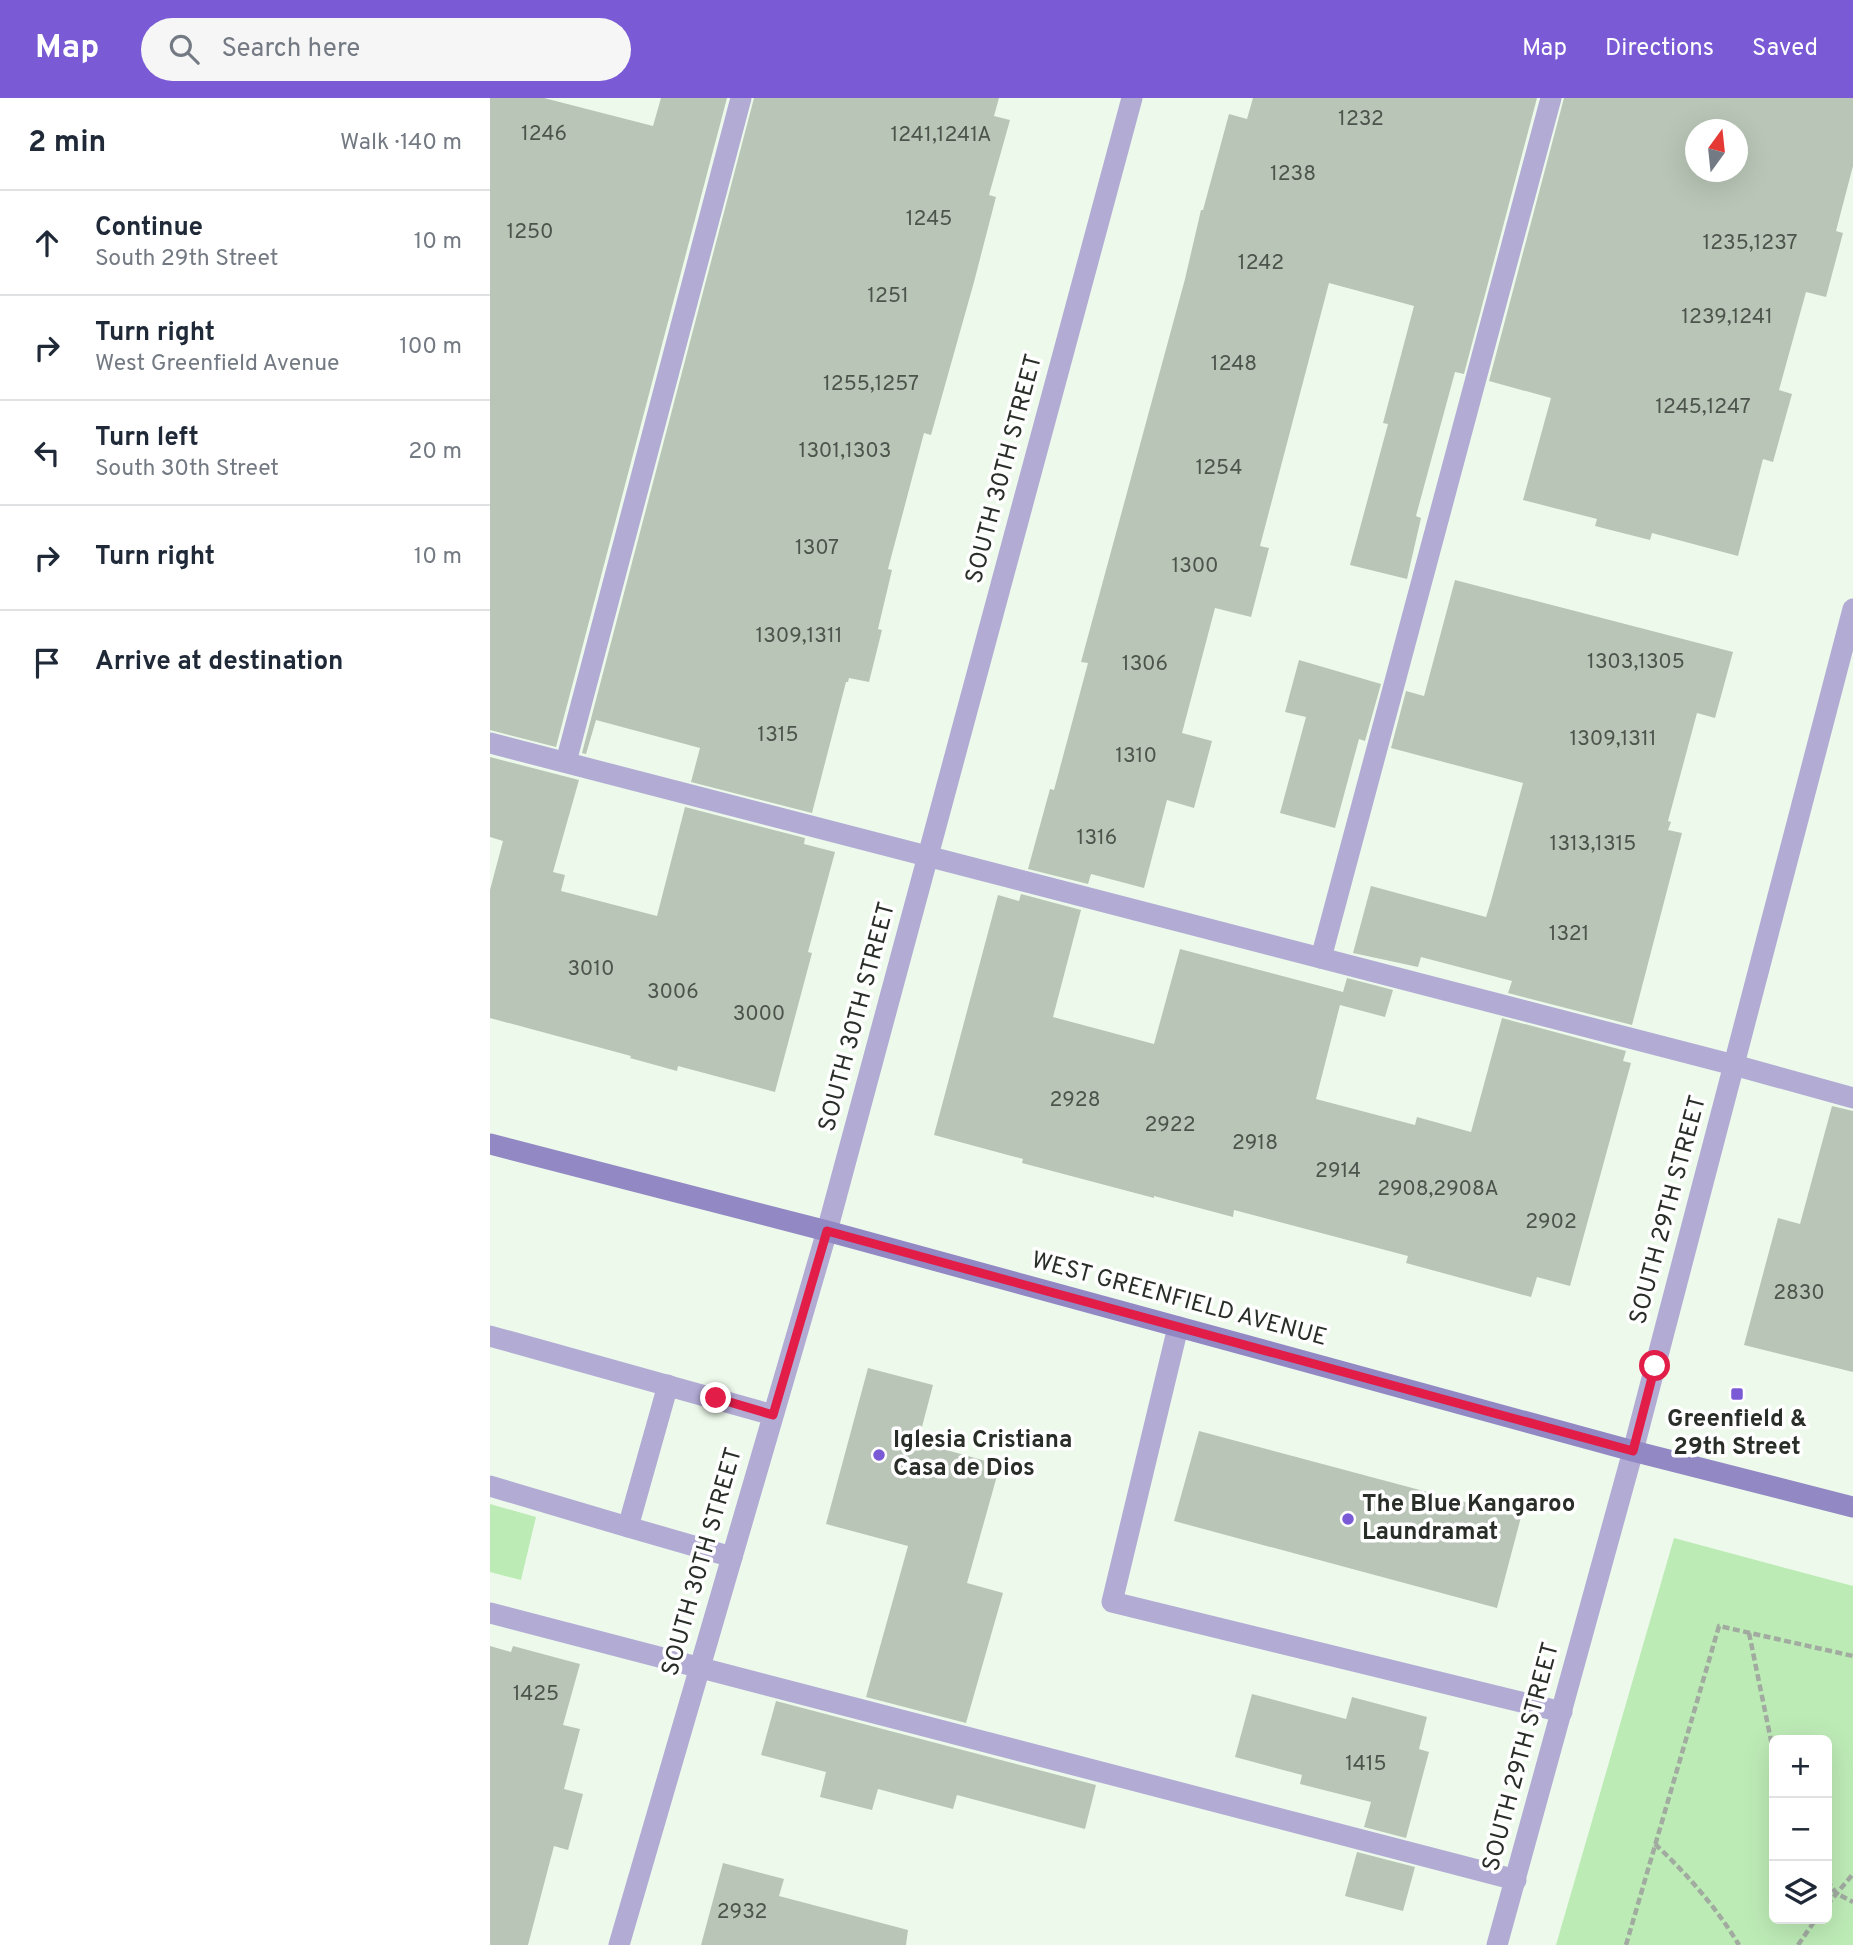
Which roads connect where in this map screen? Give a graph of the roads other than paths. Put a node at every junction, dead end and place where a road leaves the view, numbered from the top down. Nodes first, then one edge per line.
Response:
1 (741, 98) edge
2 (1132, 98) edge
3 (1551, 98) edge
4 (1853, 609) edge
5 (490, 743) edge
6 (566, 762) junction
7 (928, 856) junction
8 (1321, 958) junction
9 (1734, 1065) junction
10 (1853, 1098) edge
11 (490, 1144) edge
12 (827, 1231) junction
13 (1178, 1327) junction
14 (490, 1336) edge
15 (668, 1385) junction
16 (773, 1415) junction
17 (1633, 1451) junction
18 (490, 1486) edge
19 (1853, 1507) edge
20 (628, 1527) junction
21 (732, 1557) junction
22 (490, 1613) edge
23 (700, 1667) junction
24 (1562, 1712) junction
25 (1516, 1880) junction
26 (619, 1945) edge
27 (1497, 1945) edge

1 - 6 street
2 - 7 street, SOUTH 30TH STREET
3 - 8 street
4 - 9 street, SOUTH 29TH STREET
5 - 6 street
6 - 7 street
7 - 8 street
7 - 12 street, SOUTH 30TH STREET
8 - 9 street
9 - 10 street
9 - 17 street, SOUTH 29TH STREET
11 - 12 main road, WEST GREENFIELD AVENUE
12 - 13 main road, WEST GREENFIELD AVENUE
12 - 16 street, SOUTH 30TH STREET
13 - 17 main road, WEST GREENFIELD AVENUE
13 - 24 street
14 - 15 street
15 - 16 street
15 - 20 street
16 - 21 street, SOUTH 30TH STREET
17 - 19 main road, WEST GREENFIELD AVENUE
17 - 24 street, SOUTH 29TH STREET
18 - 20 street
20 - 21 street
21 - 23 street, SOUTH 30TH STREET
22 - 23 street
23 - 25 street
23 - 26 street, SOUTH 30TH STREET
24 - 25 street, SOUTH 29TH STREET
25 - 27 street, SOUTH 29TH STREET

